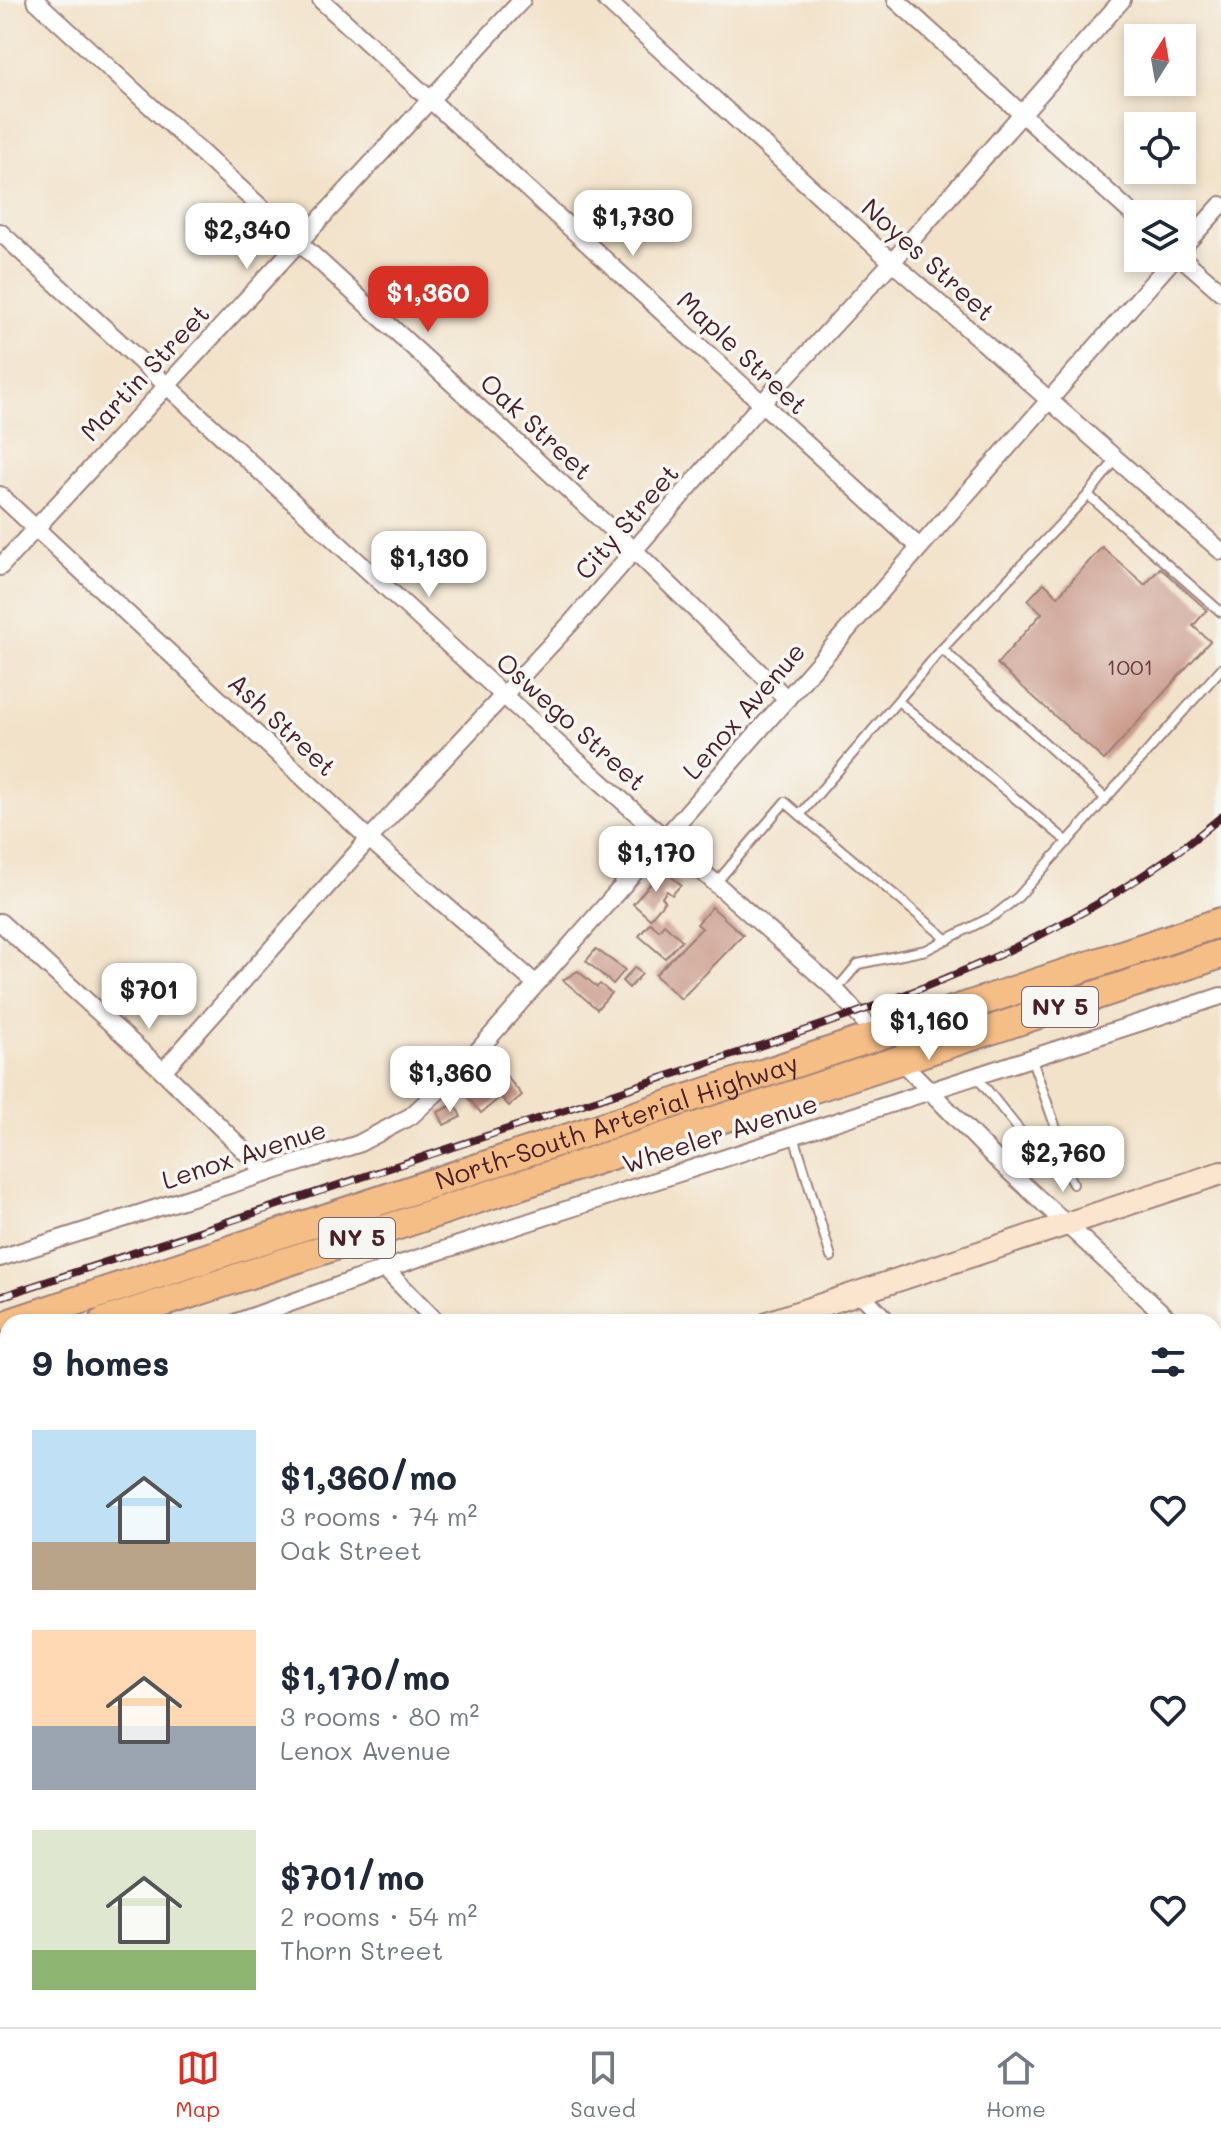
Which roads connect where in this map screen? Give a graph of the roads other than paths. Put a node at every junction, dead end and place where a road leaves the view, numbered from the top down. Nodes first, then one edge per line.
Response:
1 (35, 0) edge
2 (321, 0) edge
3 (522, 0) edge
4 (606, 0) edge
5 (896, 0) edge
6 (1122, 0) edge
7 (432, 100) junction
8 (1021, 114) junction
9 (1221, 205) edge
10 (1124, 206) edge
11 (0, 232) edge
12 (1196, 233) edge
13 (301, 244) junction
14 (892, 262) junction
15 (1196, 270) edge
16 (1162, 272) edge
17 (1221, 292) edge
18 (164, 385) junction
19 (1050, 400) junction
20 (762, 403) junction
21 (1116, 459) junction
22 (0, 495) edge
23 (1088, 495) junction
24 (35, 529) junction
25 (919, 547) junction
26 (634, 550) junction
27 (1221, 551) edge
28 (0, 567) edge
29 (1221, 612) edge
30 (942, 649) junction
31 (1221, 669) edge
32 (503, 695) junction
33 (787, 699) junction
34 (898, 701) junction
35 (1105, 798) junction
36 (800, 815) junction
37 (665, 838) junction
38 (369, 839) junction
39 (1068, 842) junction
40 (716, 883) junction
41 (0, 922) edge
42 (1221, 922) edge
43 (948, 940) junction
44 (1221, 954) edge
45 (536, 984) junction
46 (836, 990) junction
47 (1221, 996) edge
48 (877, 1036) junction
49 (1031, 1057) junction
50 (900, 1060) junction
51 (163, 1071) junction
52 (975, 1075) junction
53 (929, 1091) junction
54 (794, 1135) junction
55 (1050, 1145) junction
56 (1036, 1151) junction
57 (1004, 1167) junction
58 (267, 1173) junction
59 (1221, 1173) edge
60 (1073, 1184) dead end
61 (1066, 1224) junction
62 (831, 1257) dead end
63 (0, 1258) edge
64 (385, 1269) junction
65 (859, 1292) junction
66 (37, 1314) edge
67 (128, 1314) edge
68 (259, 1314) edge
69 (429, 1314) edge
70 (794, 1314) edge
71 (880, 1314) edge
72 (1163, 1314) edge

1 - 13 street, Oak Street
2 - 7 street, Maple Street
3 - 7 street, Martin Street
4 - 14 street, Noyes Street
5 - 8 street
6 - 8 street, City Street
7 - 13 street, Martin Street
7 - 20 street, Maple Street
8 - 10 street
8 - 14 street, City Street
9 - 12 street
11 - 18 street, Oswego Street
13 - 18 street, Martin Street
13 - 26 street, Oak Street
14 - 19 street, Noyes Street
14 - 20 street, City Street
15 - 17 street
16 - 19 street, Lenox Avenue
18 - 24 street, Martin Street
18 - 32 street, Oswego Street
19 - 21 street, Noyes Street
19 - 25 street, Lenox Avenue
20 - 25 street, Maple Street
20 - 26 street, City Street
21 - 23 lane
21 - 27 street, Noyes Street
22 - 24 street, Ash Street
23 - 29 lane
23 - 30 lane
24 - 28 street, Martin Street
24 - 38 street, Ash Street
25 - 33 street, Lenox Avenue
26 - 32 street, City Street
26 - 33 street, Oak Street
30 - 34 lane
30 - 35 lane
31 - 35 lane
32 - 37 street, Oswego Street
32 - 38 street, City Street
33 - 37 street, Lenox Avenue
34 - 36 lane
34 - 39 lane
35 - 39 lane
36 - 40 lane
36 - 43 lane
37 - 40 street, Oswego Street
37 - 45 street, Lenox Avenue
38 - 45 street, Ash Street
38 - 51 street, City Street
39 - 43 lane
40 - 46 street, Oswego Street
41 - 51 street
42 - 48 highway, North-South Arterial Highway / NY 5
43 - 46 lane
44 - 50 highway, North-South Arterial Highway / NY 5
45 - 58 street, Lenox Avenue
46 - 48 street, Oswego Street
47 - 49 street, Wheeler Avenue
48 - 50 street, Oswego Street
48 - 66 highway, North-South Arterial Highway / NY 5
49 - 52 street, Wheeler Avenue
49 - 55 lane
50 - 53 street, Oswego Street
50 - 67 highway, North-South Arterial Highway / NY 5
51 - 58 street
52 - 53 street, Wheeler Avenue
52 - 56 lane
53 - 54 street, Wheeler Avenue
53 - 57 street, Oswego Street
54 - 62 lane
54 - 64 street, Wheeler Avenue
55 - 56 lane
55 - 60 lane
56 - 57 lane
57 - 61 street, Oswego Street
58 - 63 street, Lenox Avenue
59 - 61 street
61 - 65 street
61 - 72 street, Oswego Street
64 - 68 street, Wheeler Avenue
64 - 69 street
65 - 70 street
65 - 71 street

